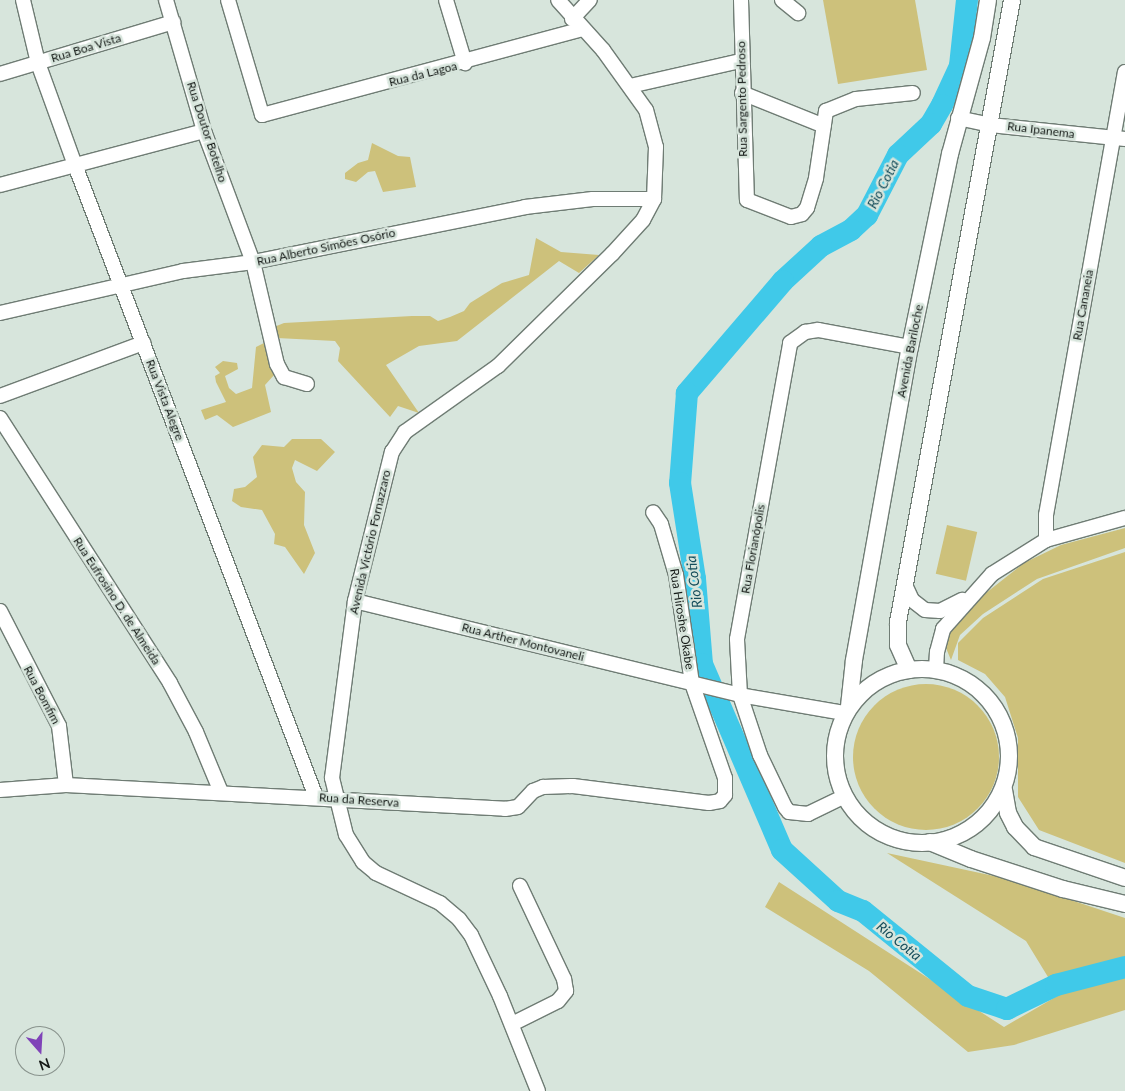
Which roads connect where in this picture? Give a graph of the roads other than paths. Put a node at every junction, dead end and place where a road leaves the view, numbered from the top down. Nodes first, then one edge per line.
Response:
1 (22, 0) edge
2 (166, 0) edge
3 (228, 0) edge
4 (446, 0) edge
5 (558, 0) edge
6 (590, 0) edge
7 (741, 0) edge
8 (782, 0) edge
9 (988, 0) edge
10 (1012, 0) edge
11 (798, 13) dead end
12 (572, 19) junction
13 (173, 22) junction
14 (583, 29) junction
15 (740, 61) junction
16 (38, 63) junction
17 (465, 63) junction
18 (1125, 72) edge
19 (0, 74) edge
20 (630, 86) junction
21 (914, 93) dead end
22 (742, 94) junction
23 (958, 118) junction
24 (990, 125) junction
25 (824, 126) junction
26 (204, 131) junction
27 (1119, 139) edge
28 (75, 165) junction
29 (0, 185) edge
30 (654, 199) junction
31 (253, 262) junction
32 (122, 285) junction
33 (0, 313) edge
34 (142, 343) junction
35 (910, 347) junction
36 (307, 384) dead end
37 (1, 396) edge
38 (0, 418) edge
39 (653, 512) dead end
40 (1125, 518) edge
41 (1046, 540) junction
42 (906, 587) junction
43 (969, 596) junction
44 (355, 601) junction
45 (0, 611) edge
46 (4, 629) edge
47 (908, 670) junction
48 (936, 670) junction
49 (694, 684) junction
50 (740, 695) junction
51 (847, 709) junction
52 (66, 785) junction
53 (0, 790) edge
54 (1004, 790) junction
55 (221, 792) junction
56 (845, 796) junction
57 (316, 797) junction
58 (336, 799) junction
59 (709, 803) joint
60 (930, 842) junction
61 (1125, 878) edge
62 (520, 886) dead end
63 (1125, 904) edge
64 (512, 1024) junction
65 (538, 1091) edge

1 - 16 street, Rua Vista Alegre
2 - 13 street, Rua Doutor Botelho
3 - 17 street, Rua da Lagoa
4 - 17 street
5 - 12 street, Avenida Victório Fornazzaro
6 - 12 street
7 - 15 street, Rua Sargento Pedroso
8 - 11 street
9 - 23 main road, Avenida Bariloche
10 - 24 main road
12 - 14 street, Avenida Victório Fornazzaro
13 - 16 street, Rua Boa Vista
13 - 26 street, Rua Doutor Botelho
14 - 17 street, Rua da Lagoa
14 - 20 street, Avenida Victório Fornazzaro
15 - 20 street
15 - 22 street, Rua Sargento Pedroso
16 - 19 street, Rua Boa Vista
16 - 28 street, Rua Vista Alegre
18 - 27 street, Rua Cananeia
20 - 30 street, Avenida Victório Fornazzaro
21 - 25 street
22 - 25 street
22 - 25 street, Rua Sargento Pedroso
23 - 24 street, Rua Ipanema
23 - 35 main road, Avenida Bariloche
24 - 27 street, Rua Ipanema
24 - 42 main road
26 - 28 street
26 - 31 street, Rua Doutor Botelho
27 - 41 street, Rua Cananeia
28 - 29 street
28 - 32 street, Rua Vista Alegre
30 - 31 street, Rua Alberto Simões Osório
30 - 44 street, Avenida Victório Fornazzaro
31 - 32 street, Rua Alberto Simões Osório
31 - 36 street, Rua Doutor Botelho
32 - 33 street, Rua Alberto Simões Osório
32 - 34 street, Rua Vista Alegre
34 - 37 street
34 - 57 street, Rua Vista Alegre
35 - 50 street, Rua Florianópolis
35 - 51 main road, Avenida Bariloche
38 - 55 street, Rua Eufrosino D. de Almeida
39 - 49 street, Rua Hiroshe Okabe
40 - 41 street
41 - 43 street
42 - 43 street
42 - 47 main road
43 - 48 street
44 - 49 street, Rua Arther Montovaneli
44 - 58 street, Avenida Victório Fornazzaro
45 - 46 street, Rua Bomfim
46 - 52 street, Rua Bomfim
47 - 48 main road
47 - 51 main road
48 - 54 main road
49 - 50 street, Rua Arther Montovaneli
49 - 59 street, Rua Hiroshe Okabe
50 - 51 street, Rua Arther Montovaneli
50 - 56 street, Rua Florianópolis
51 - 56 main road
52 - 53 street, Rua da Reserva
52 - 55 street, Rua da Reserva
54 - 60 main road
54 - 61 main road
55 - 57 street, Rua da Reserva
56 - 60 main road
57 - 58 street, Rua da Reserva
58 - 59 street, Rua da Reserva
58 - 64 street, Avenida Victório Fornazzaro
60 - 63 main road
62 - 64 street
64 - 65 street, Avenida Victório Fornazzaro

